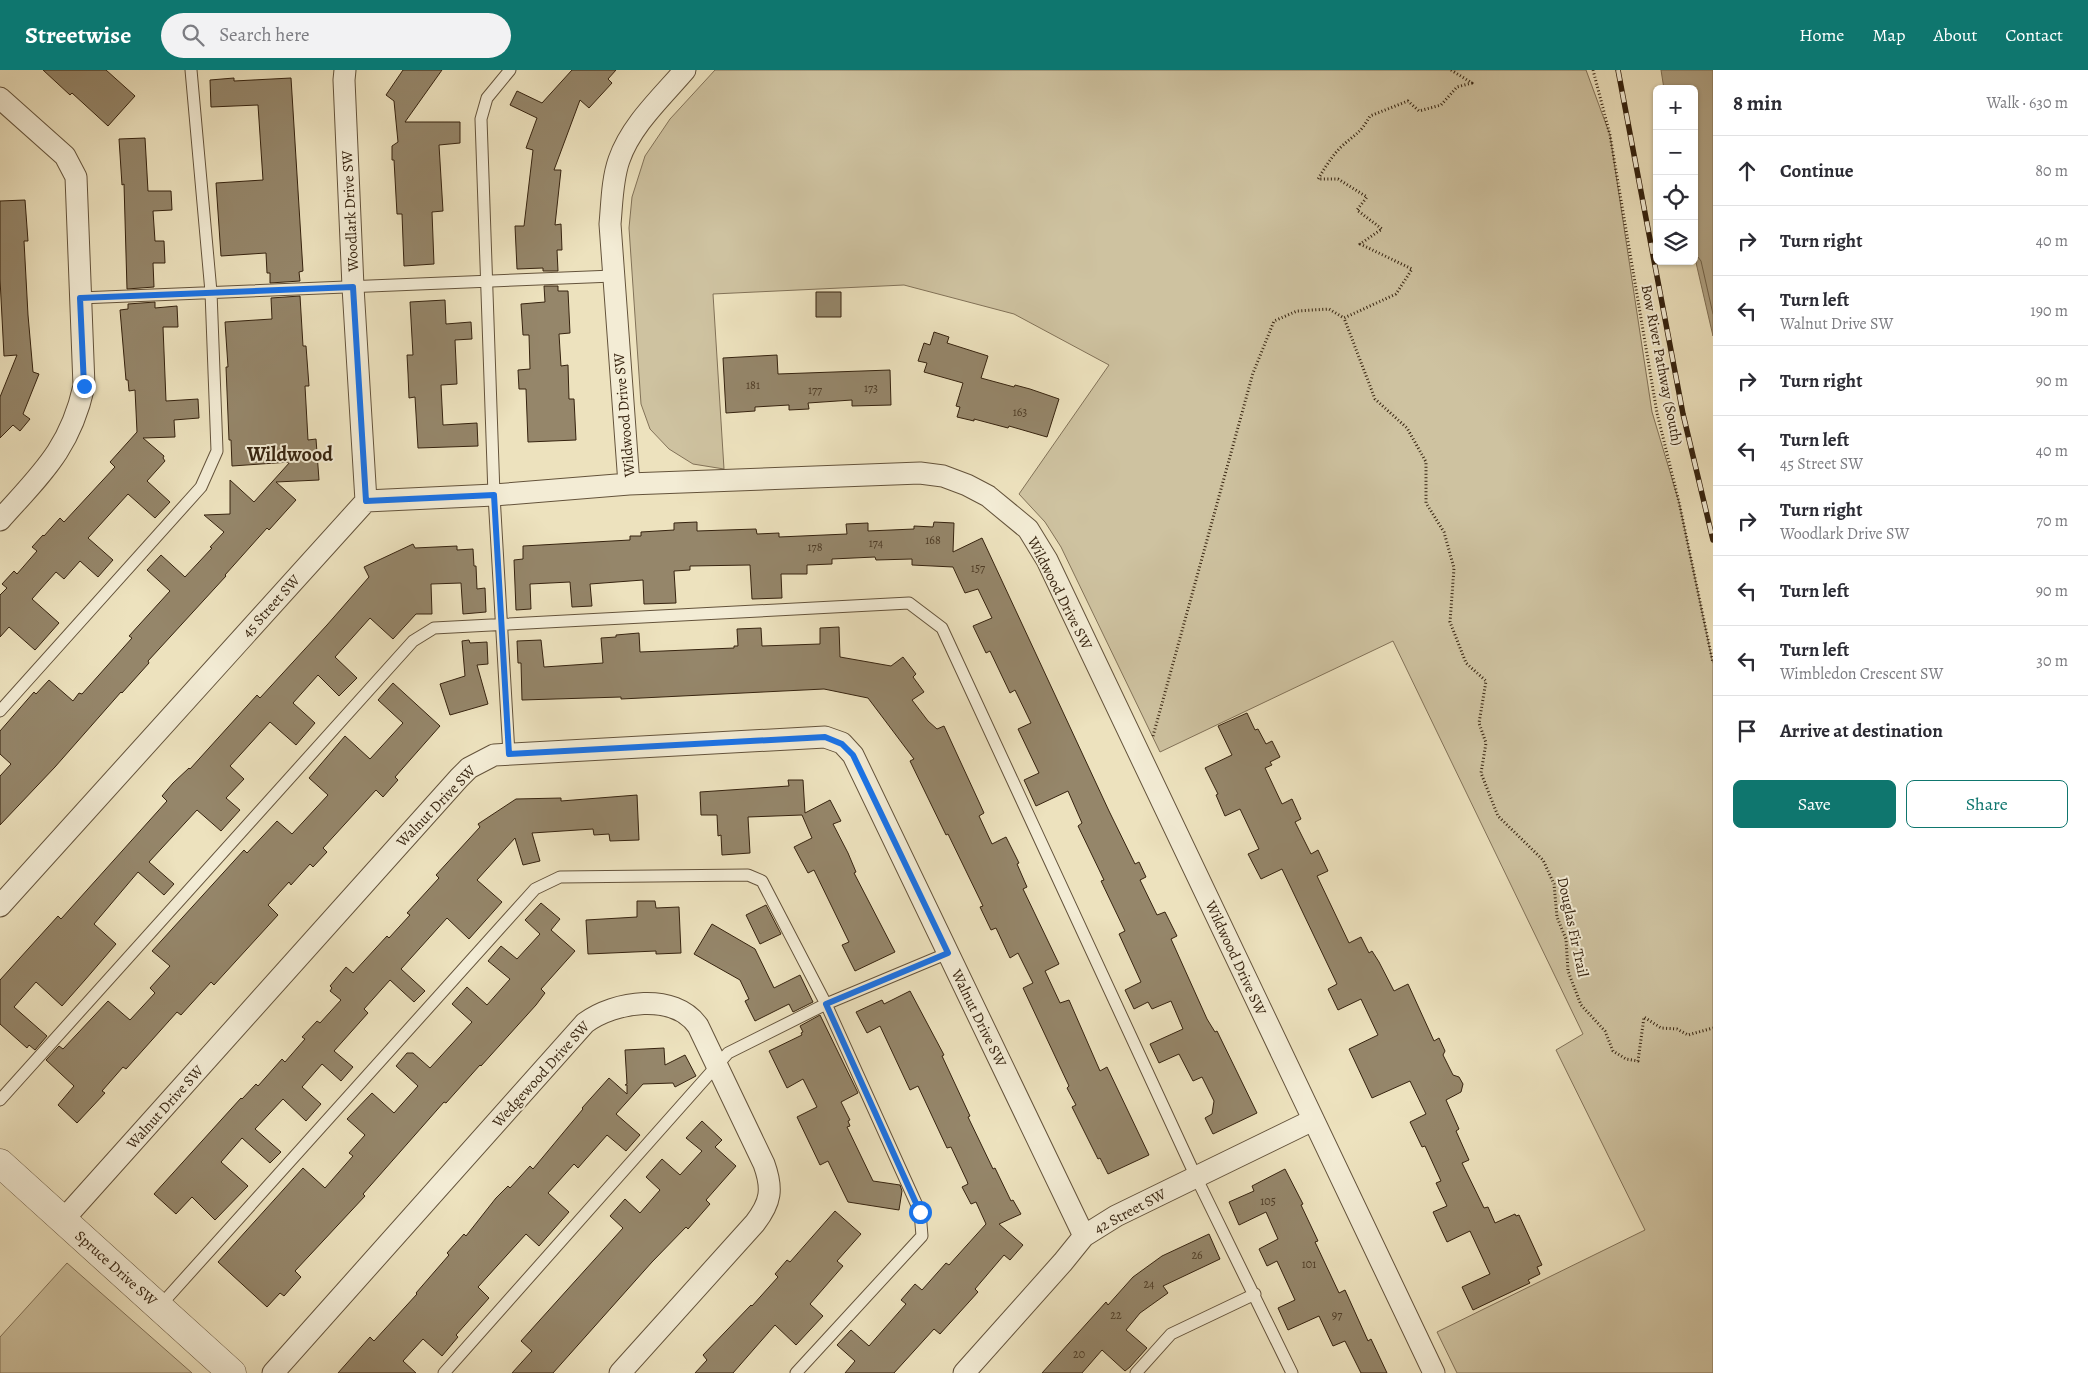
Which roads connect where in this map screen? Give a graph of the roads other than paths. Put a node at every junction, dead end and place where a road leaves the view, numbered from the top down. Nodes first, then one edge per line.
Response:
1 (191, 70) edge
2 (345, 70) edge
3 (510, 70) edge
4 (685, 70) edge
5 (0, 98) edge
6 (613, 276) junction
7 (486, 281) junction
8 (353, 287) junction
9 (211, 292) junction
10 (80, 298) junction
11 (628, 484) junction
12 (494, 495) junction
13 (366, 501) junction
14 (0, 520) edge
15 (501, 624) junction
16 (0, 711) edge
17 (509, 754) junction
18 (0, 906) edge
19 (948, 953) junction
20 (826, 1004) junction
21 (718, 1066) junction
22 (0, 1100) edge
23 (1313, 1120) junction
24 (0, 1163) edge
25 (1196, 1177) junction
26 (64, 1220) junction
27 (1084, 1236) junction
28 (1255, 1294) junction
29 (159, 1307) junction
30 (232, 1373) edge
31 (273, 1373) edge
32 (444, 1373) edge
33 (620, 1373) edge
34 (796, 1373) edge
35 (964, 1373) edge
36 (1136, 1373) edge
37 (1292, 1373) edge
38 (1434, 1373) edge

1 - 9 lane
2 - 8 street, Woodlark Drive SW
3 - 7 lane
4 - 6 street, Wildwood Drive SW
5 - 10 street
6 - 7 lane
6 - 11 street, Wildwood Drive SW
7 - 8 lane
7 - 12 lane
8 - 9 lane
8 - 13 street, Woodlark Drive SW
9 - 10 lane
9 - 16 lane
10 - 14 street
11 - 12 street
11 - 23 street, Wildwood Drive SW
12 - 13 street
12 - 15 lane
13 - 18 street, 45 Street SW
15 - 17 lane
15 - 22 lane
15 - 25 lane
17 - 19 street, Walnut Drive SW
17 - 26 street, Walnut Drive SW
19 - 20 lane
19 - 27 street, Walnut Drive SW
20 - 21 lane
20 - 29 lane
20 - 34 lane
21 - 31 street, Wedgewood Drive SW
21 - 32 lane
21 - 33 street, Wedgewood Drive SW
23 - 25 street, 42 Street SW
23 - 38 street, Wildwood Drive SW
24 - 26 street, Spruce Drive SW
25 - 27 street, 42 Street SW
25 - 28 lane
26 - 29 street, Spruce Drive SW
27 - 35 street, 42 Street SW
28 - 36 lane
28 - 37 lane
29 - 30 street, Spruce Drive SW

